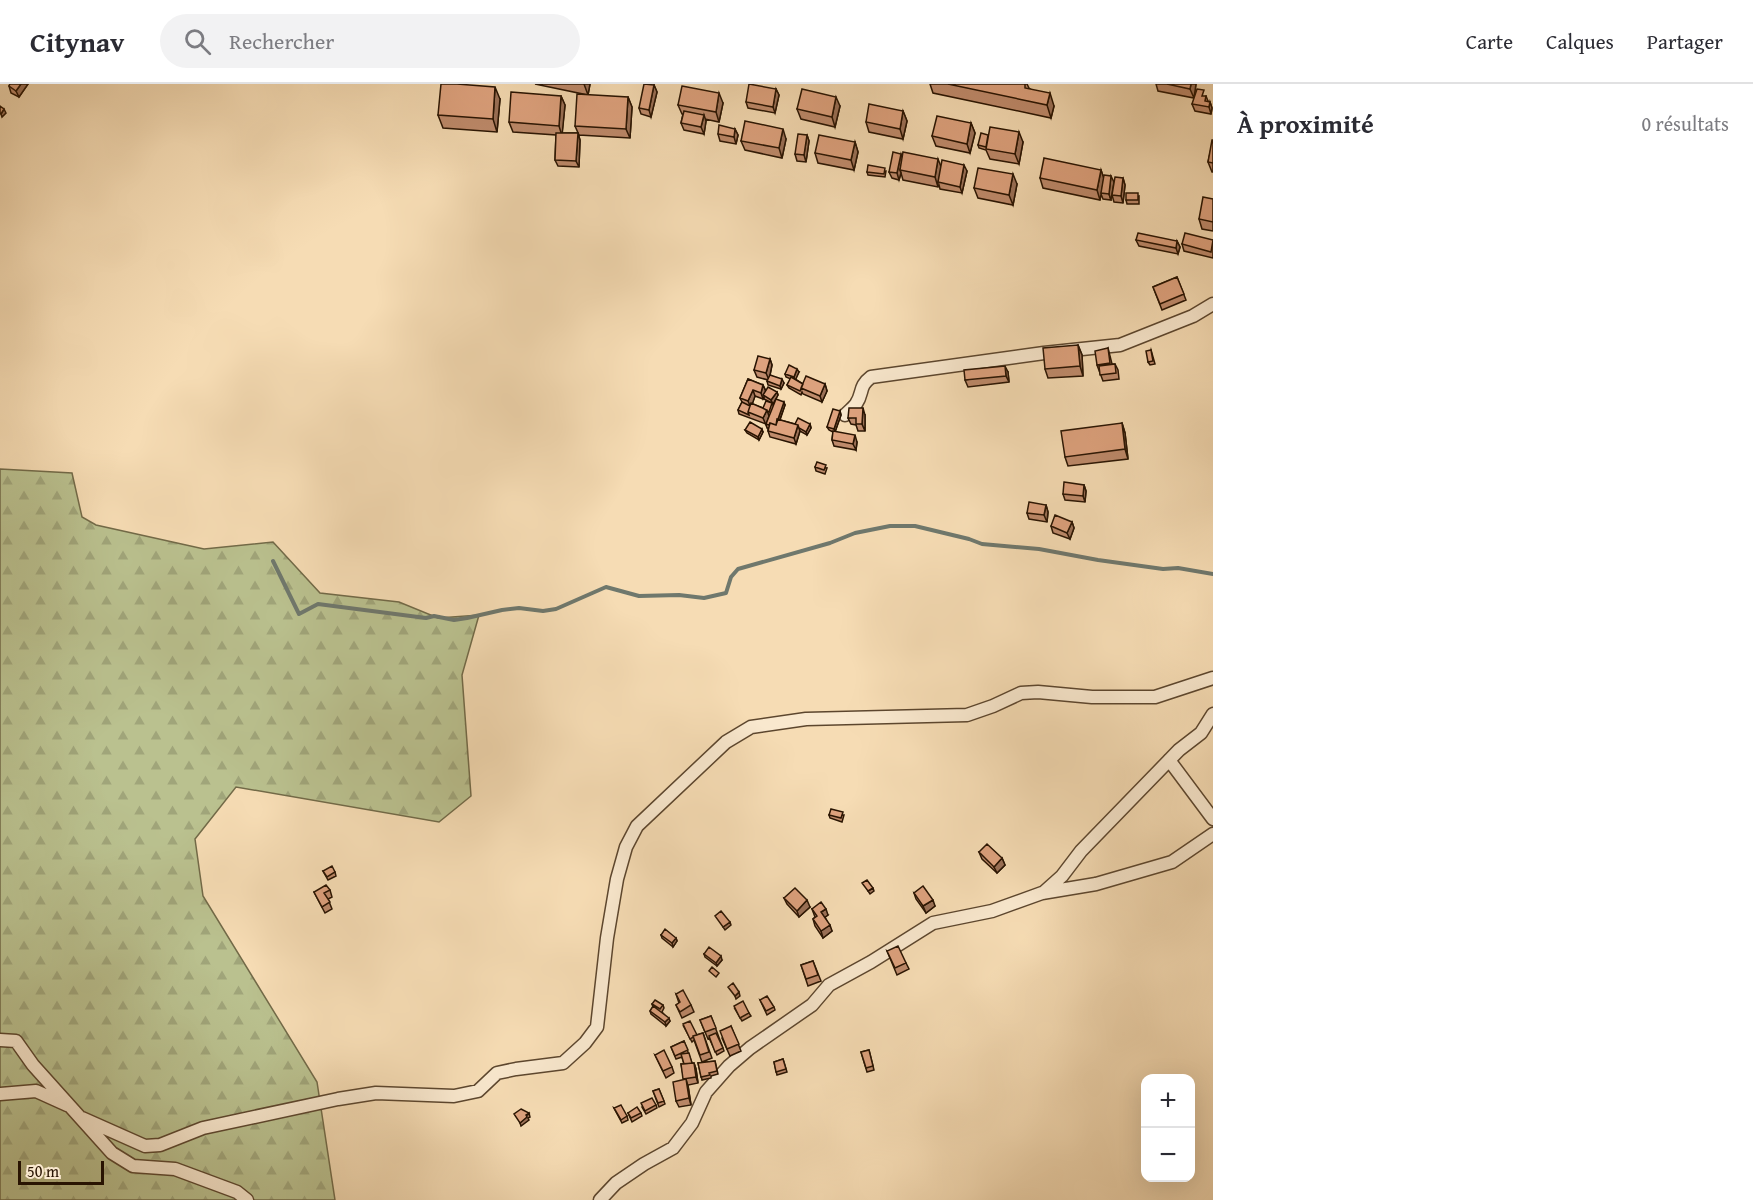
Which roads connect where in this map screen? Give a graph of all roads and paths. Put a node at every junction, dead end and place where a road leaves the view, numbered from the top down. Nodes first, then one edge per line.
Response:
1 (1213, 304) edge
2 (845, 416) dead end
3 (1213, 678) edge
4 (1213, 714) edge
5 (1169, 760) junction
6 (1213, 819) edge
7 (1213, 834) edge
8 (1042, 893) junction
9 (0, 1040) edge
10 (0, 1094) edge
11 (73, 1108) junction
12 (82, 1118) junction
13 (246, 1200) edge
14 (600, 1200) edge

1 - 2 street
3 - 12 street
4 - 5 street
5 - 6 street
5 - 8 street
7 - 8 street
8 - 14 street
9 - 11 street
10 - 11 street
11 - 12 street
12 - 13 street

